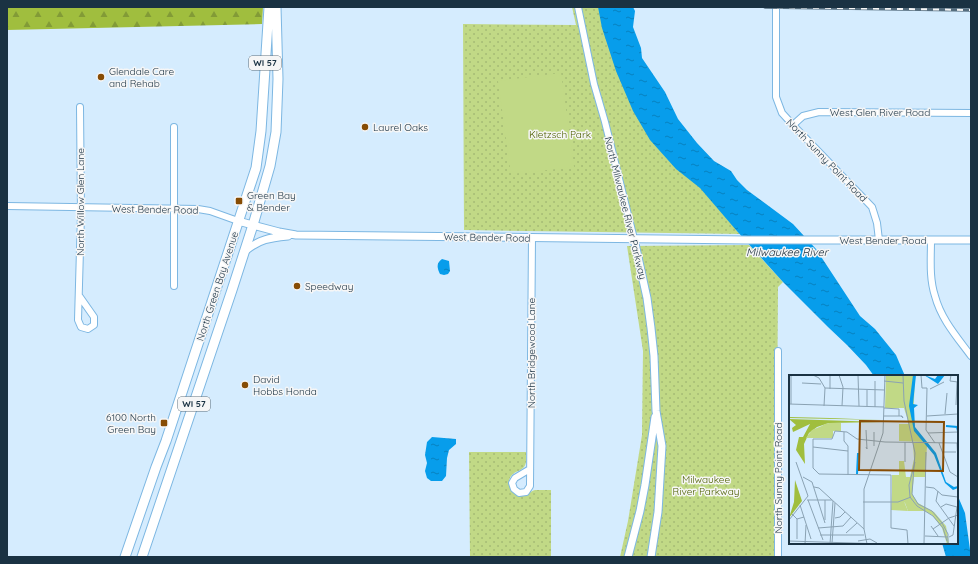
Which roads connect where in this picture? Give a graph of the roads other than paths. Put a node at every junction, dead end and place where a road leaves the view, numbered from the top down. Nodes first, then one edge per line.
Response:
1 (269, 7) edge
2 (276, 7) edge
3 (578, 7) edge
4 (776, 7) edge
5 (80, 107) dead end
6 (971, 113) edge
7 (793, 125) junction
8 (174, 127) dead end
9 (7, 206) edge
10 (81, 207) junction
11 (174, 208) junction
12 (238, 221) junction
13 (253, 225) junction
14 (296, 235) junction
15 (532, 237) junction
16 (634, 239) junction
17 (878, 240) junction
18 (931, 240) junction
19 (971, 240) edge
20 (244, 251) junction
21 (174, 286) dead end
22 (80, 297) junction
23 (971, 345) edge
24 (964, 347) junction
25 (778, 351) dead end
26 (971, 356) edge
27 (656, 411) junction
28 (530, 469) dead end
29 (126, 554) edge
30 (142, 557) edge
31 (628, 557) edge
32 (651, 557) edge
33 (778, 557) edge

1 - 12 main road, North Green Bay Avenue / WI 57
2 - 13 main road, North Green Bay Avenue / WI 57
3 - 16 street, North Milwaukee River Parkway
4 - 7 street, North Sunny Point Road
5 - 10 street, North Willow Glen Lane
6 - 7 street, West Glen River Road
7 - 17 street, North Sunny Point Road
8 - 11 street
9 - 10 street, West Bender Road
10 - 11 street, West Bender Road
10 - 22 street, North Willow Glen Lane
11 - 12 street, West Bender Road
11 - 21 street
12 - 13 street, West Bender Road
12 - 29 main road, North Green Bay Avenue / WI 57
13 - 14 street, West Bender Road
13 - 20 main road, North Green Bay Avenue / WI 57
14 - 15 street, West Bender Road
14 - 20 street
15 - 16 street, West Bender Road
15 - 28 street, North Bridgewood Lane
16 - 17 street, West Bender Road
16 - 27 street, North Milwaukee River Parkway
17 - 18 street, West Bender Road
18 - 19 street, West Bender Road
18 - 24 street
20 - 30 main road, North Green Bay Avenue / WI 57
22 - 22 street, North Willow Glen Lane
23 - 24 street
24 - 26 street
25 - 33 street, North Sunny Point Road
27 - 31 street, North Milwaukee River Parkway
27 - 32 street, North Milwaukee River Parkway
29 - 30 main road

